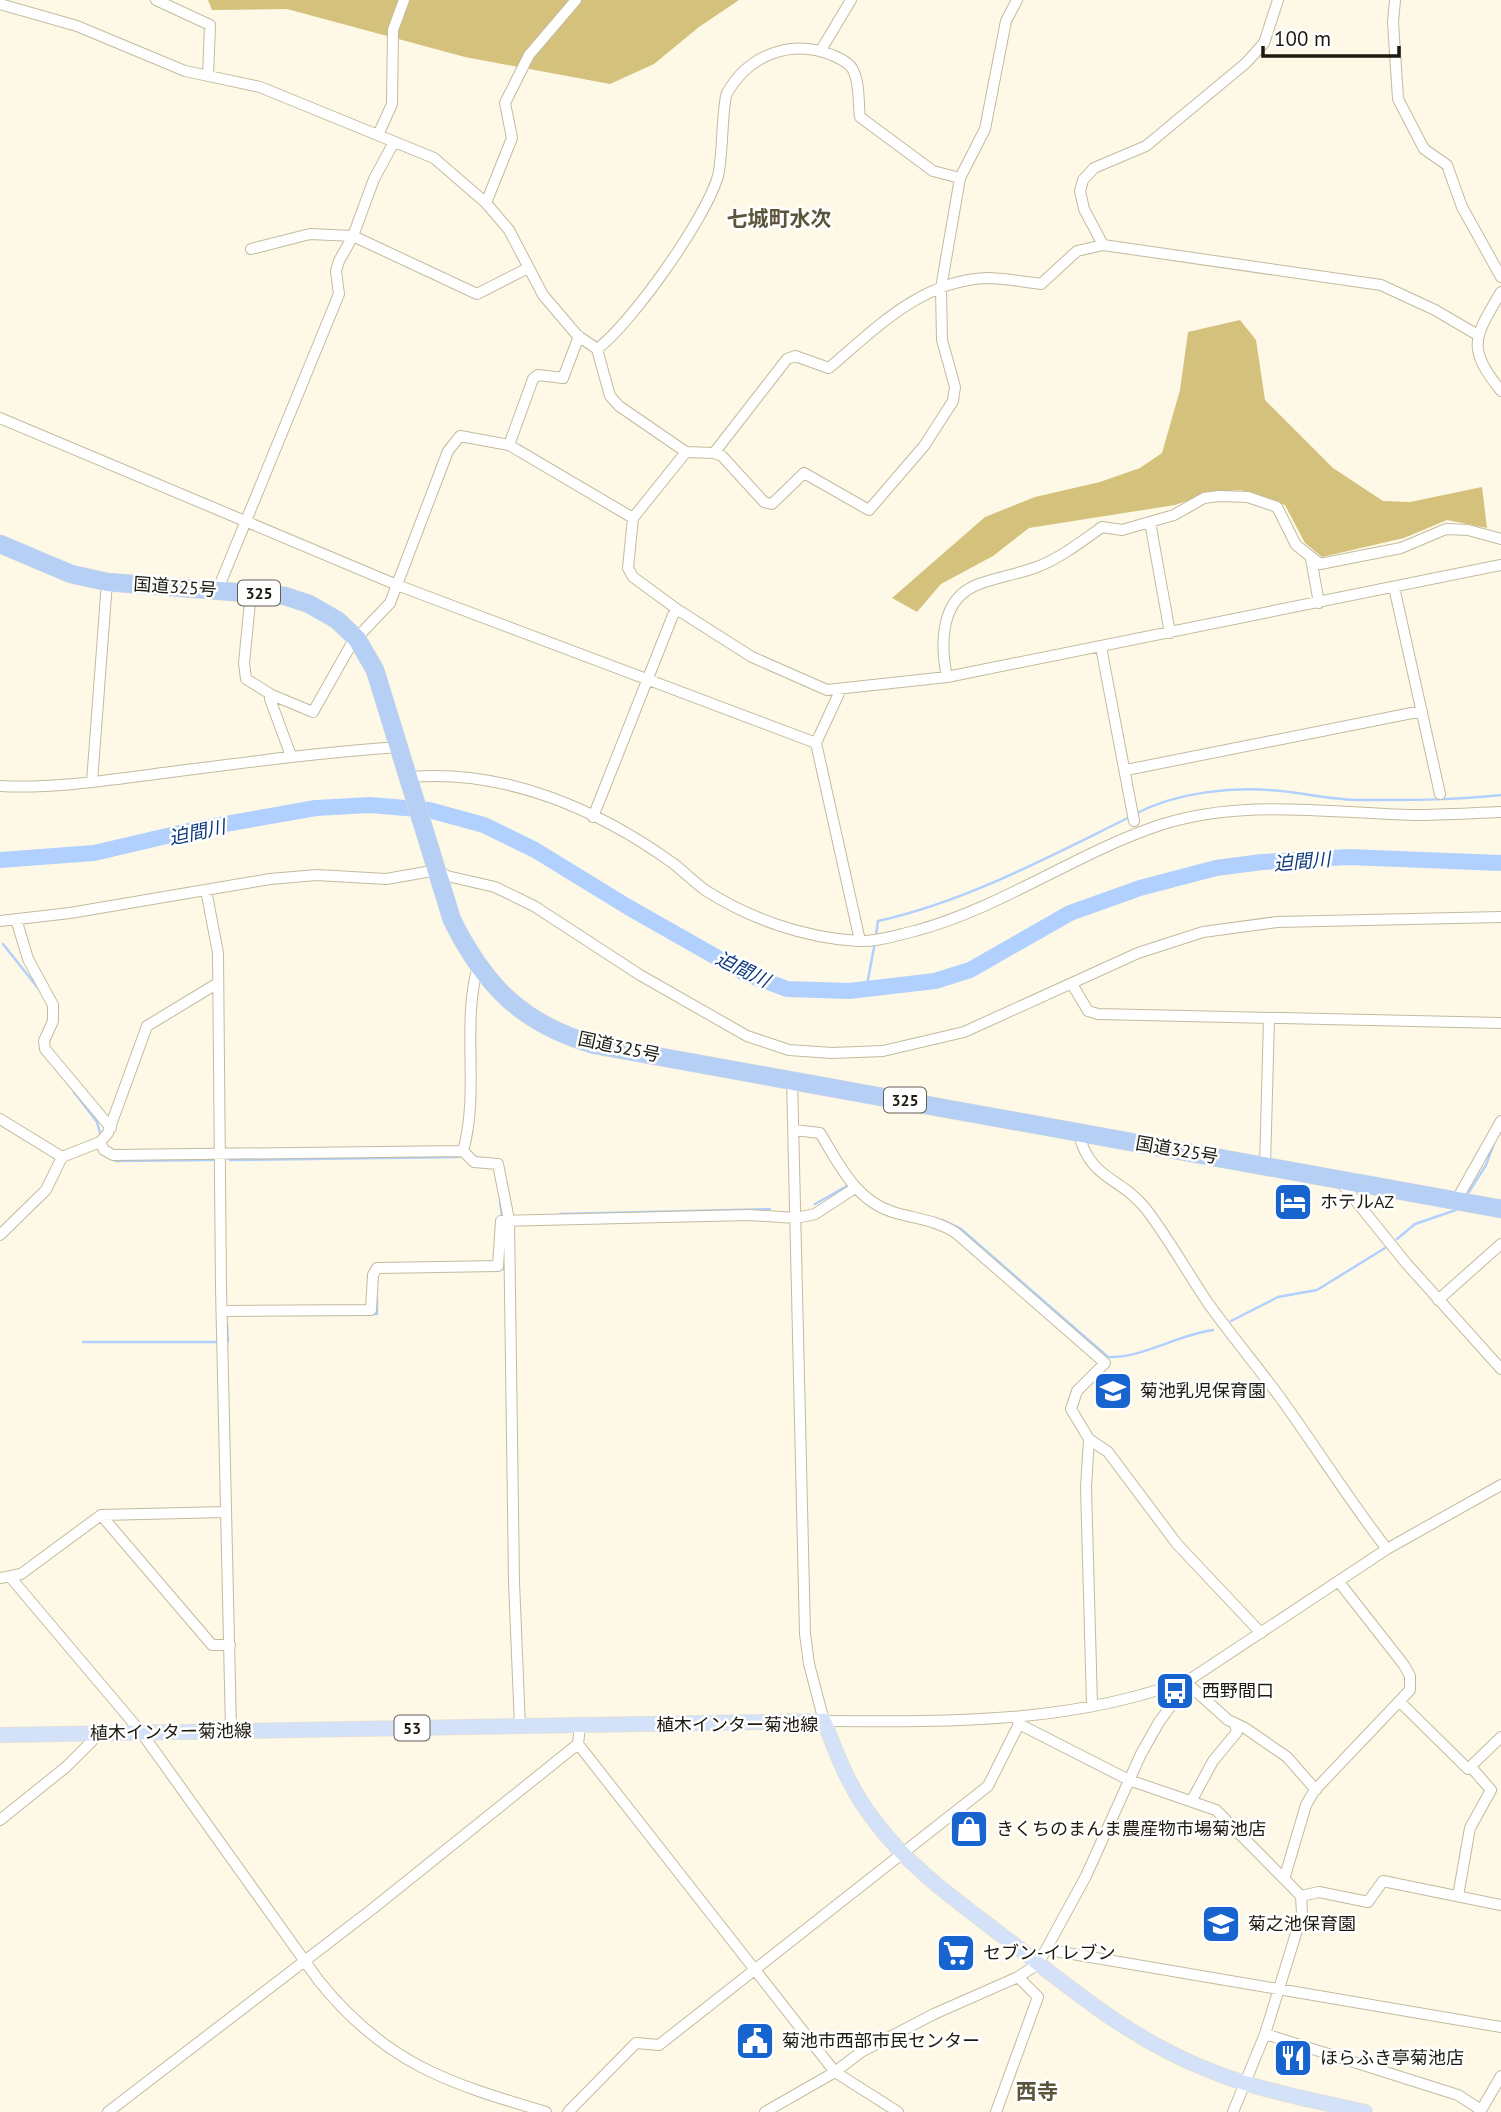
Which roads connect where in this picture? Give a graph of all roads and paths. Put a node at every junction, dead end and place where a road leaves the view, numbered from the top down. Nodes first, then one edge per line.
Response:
1 (156, 0) edge
2 (404, 0) edge
3 (576, 0) edge
4 (851, 0) edge
5 (1017, 0) edge
6 (1278, 0) edge
7 (1395, 0) edge
8 (0, 4) edge
9 (821, 50) junction
10 (208, 76) junction
11 (377, 135) junction
12 (394, 142) junction
13 (961, 178) junction
14 (486, 203) junction
15 (353, 236) junction
16 (1102, 245) junction
17 (251, 249) dead end
18 (528, 268) junction
19 (1501, 277) edge
20 (941, 288) junction
21 (1501, 292) edge
22 (1476, 334) junction
23 (579, 336) junction
24 (597, 349) junction
25 (1501, 391) edge
26 (0, 418) edge
27 (509, 445) junction
28 (686, 452) junction
29 (714, 453) junction
30 (633, 518) junction
31 (1150, 522) junction
32 (246, 523) junction
33 (1501, 539) edge
34 (0, 544) edge
35 (1311, 559) junction
36 (1501, 565) edge
37 (107, 582) junction
38 (397, 585) junction
39 (1394, 587) junction
40 (218, 589) junction
41 (251, 592) junction
42 (1319, 603) junction
43 (678, 610) junction
44 (1170, 633) junction
45 (357, 639) junction
46 (1101, 646) junction
47 (947, 677) junction
48 (648, 678) junction
49 (841, 689) junction
50 (272, 695) junction
51 (1422, 711) junction
52 (816, 743) junction
53 (401, 747) junction
54 (291, 756) junction
55 (1126, 770) junction
56 (411, 781) junction
57 (92, 782) junction
58 (0, 786) edge
59 (1440, 794) dead end
60 (1501, 812) edge
61 (593, 817) junction
62 (1134, 821) dead end
63 (438, 870) junction
64 (206, 890) junction
65 (1501, 917) edge
66 (16, 919) junction
67 (0, 921) edge
68 (860, 941) junction
69 (478, 967) junction
70 (218, 983) junction
71 (1072, 984) junction
72 (1269, 1018) junction
73 (1501, 1023) edge
74 (792, 1079) junction
75 (0, 1119) edge
76 (1501, 1121) edge
77 (111, 1128) junction
78 (794, 1130) junction
79 (1078, 1132) junction
80 (100, 1142) junction
81 (463, 1151) junction
82 (221, 1154) junction
83 (62, 1157) junction
84 (1265, 1166) junction
85 (1339, 1180) junction
86 (855, 1188) junction
87 (1456, 1201) junction
88 (1501, 1209) edge
89 (796, 1218) junction
90 (509, 1220) junction
91 (0, 1235) edge
92 (1501, 1244) edge
93 (1438, 1300) junction
94 (222, 1311) junction
95 (1501, 1369) edge
96 (1089, 1439) junction
97 (1501, 1485) edge
98 (226, 1512) junction
99 (101, 1516) junction
100 (1387, 1549) junction
101 (5, 1578) edge
102 (1339, 1582) junction
103 (1261, 1633) junction
104 (230, 1645) junction
105 (1190, 1681) junction
106 (1399, 1702) junction
107 (1092, 1705) junction
108 (824, 1721) junction
109 (1018, 1721) junction
110 (1235, 1724) junction
111 (580, 1726) junction
112 (520, 1727) junction
113 (231, 1730) junction
114 (141, 1732) junction
115 (99, 1734) junction
116 (0, 1735) edge
117 (1501, 1737) edge
118 (578, 1744) junction
119 (1471, 1767) junction
120 (1129, 1780) junction
121 (1316, 1790) junction
122 (1192, 1800) junction
123 (0, 1820) edge
124 (901, 1854) junction
125 (1285, 1876) junction
126 (1301, 1896) junction
127 (1458, 1896) junction
128 (1501, 1905) edge
129 (1049, 1950) junction
130 (304, 1959) junction
131 (1038, 1964) junction
132 (756, 1969) junction
133 (1018, 1978) junction
134 (1278, 1988) junction
135 (1501, 2027) edge
136 (1265, 2034) junction
137 (835, 2072) junction
138 (1501, 2076) edge
139 (1244, 2083) junction
140 (770, 2111) edge
141 (1480, 2111) edge
142 (108, 2112) edge
143 (547, 2112) edge
144 (568, 2112) edge
145 (898, 2112) edge
146 (996, 2112) edge
147 (1233, 2112) edge
148 (1364, 2112) edge

1 - 10 street
2 - 11 street
3 - 14 street
4 - 9 street
5 - 13 street
6 - 16 street
7 - 19 street
8 - 10 street
9 - 13 street
9 - 24 street
10 - 11 street
11 - 12 street
12 - 14 street
12 - 15 street
13 - 20 street
14 - 18 street
15 - 17 street
15 - 18 street
15 - 32 street
16 - 20 street
16 - 22 street
18 - 23 street
20 - 29 street
20 - 29 street
21 - 22 street
22 - 25 street
23 - 24 street
23 - 27 street
24 - 28 street
26 - 32 street
27 - 30 street
27 - 38 street
28 - 29 street
28 - 30 street
30 - 43 street
31 - 35 street
31 - 44 street
31 - 47 street
32 - 38 street
32 - 40 street
33 - 35 street
34 - 37 highway, 国道325号 / 325
35 - 42 street
36 - 39 street
37 - 40 highway, 国道325号 / 325
37 - 57 street
38 - 45 street
38 - 48 street
39 - 42 street
39 - 51 street
40 - 41 highway, 国道325号 / 325
41 - 45 highway, 国道325号 / 325
41 - 50 street
42 - 44 street
43 - 48 street
43 - 49 street
44 - 46 street
45 - 50 street
45 - 53 highway, 国道325号 / 325
46 - 47 street
46 - 55 street
47 - 49 street
48 - 52 street
48 - 61 street
49 - 52 street
50 - 54 street
51 - 55 street
51 - 59 street
52 - 68 street
53 - 54 street
53 - 56 highway, 国道325号 / 325
54 - 57 street
55 - 62 street
56 - 61 street
56 - 63 highway, 国道325号 / 325
57 - 58 street
60 - 68 street
61 - 68 street
63 - 64 street
63 - 69 highway, 国道325号 / 325
63 - 71 street
64 - 66 street
64 - 70 street
65 - 71 street
66 - 67 street
66 - 77 street
69 - 74 highway, 国道325号 / 325
69 - 81 street
70 - 77 street
70 - 82 street
71 - 72 street
72 - 73 street
72 - 84 street
74 - 78 street
74 - 79 highway, 国道325号 / 325
75 - 83 street
76 - 87 street
77 - 80 street
78 - 86 street
78 - 89 street
79 - 84 highway, 国道325号 / 325
79 - 100 street
80 - 82 street
80 - 83 street
81 - 82 street
81 - 90 street
82 - 94 street
83 - 91 street
84 - 85 highway, 国道325号 / 325
85 - 87 highway, 国道325号 / 325
85 - 93 street
86 - 89 street
86 - 96 street
87 - 88 highway, 国道325号 / 325
89 - 90 street
89 - 108 street
90 - 94 street
90 - 112 street
92 - 93 street
93 - 95 street
94 - 98 street
96 - 103 street
96 - 107 street
97 - 100 street
98 - 99 street
98 - 104 street
99 - 101 street
99 - 104 street
100 - 102 street
101 - 114 street
102 - 103 street
102 - 106 street
103 - 105 street
104 - 113 street
105 - 107 street
105 - 110 street
105 - 120 street
106 - 119 street
106 - 121 street
107 - 109 street
108 - 109 street
108 - 111 main road, 植木インター菊池線 / 53
108 - 124 main road, 植木インター菊池線
109 - 120 street
109 - 124 street
110 - 121 street
110 - 122 street
111 - 112 main road, 植木インター菊池線 / 53
111 - 118 street
112 - 113 main road, 植木インター菊池線 / 53
113 - 114 main road, 植木インター菊池線 / 53
114 - 115 main road, 植木インター菊池線 / 53
114 - 130 street
115 - 116 main road, 植木インター菊池線 / 53
115 - 123 street
117 - 119 street
118 - 130 street
118 - 132 street
119 - 127 street
120 - 122 street
120 - 129 street
121 - 125 street
122 - 125 street
124 - 131 main road, 植木インター菊池線
124 - 132 street
125 - 126 street
126 - 127 street
126 - 134 street
127 - 128 street
129 - 131 street
129 - 134 street
130 - 142 street
130 - 143 street
131 - 133 street
131 - 139 main road, 植木インター菊池線
132 - 137 street
132 - 144 street
133 - 137 street
133 - 146 street
134 - 135 street
134 - 136 street
136 - 139 street
136 - 141 street
137 - 140 street
137 - 145 street
138 - 141 street
139 - 147 street
139 - 148 main road, 植木インター菊池線

